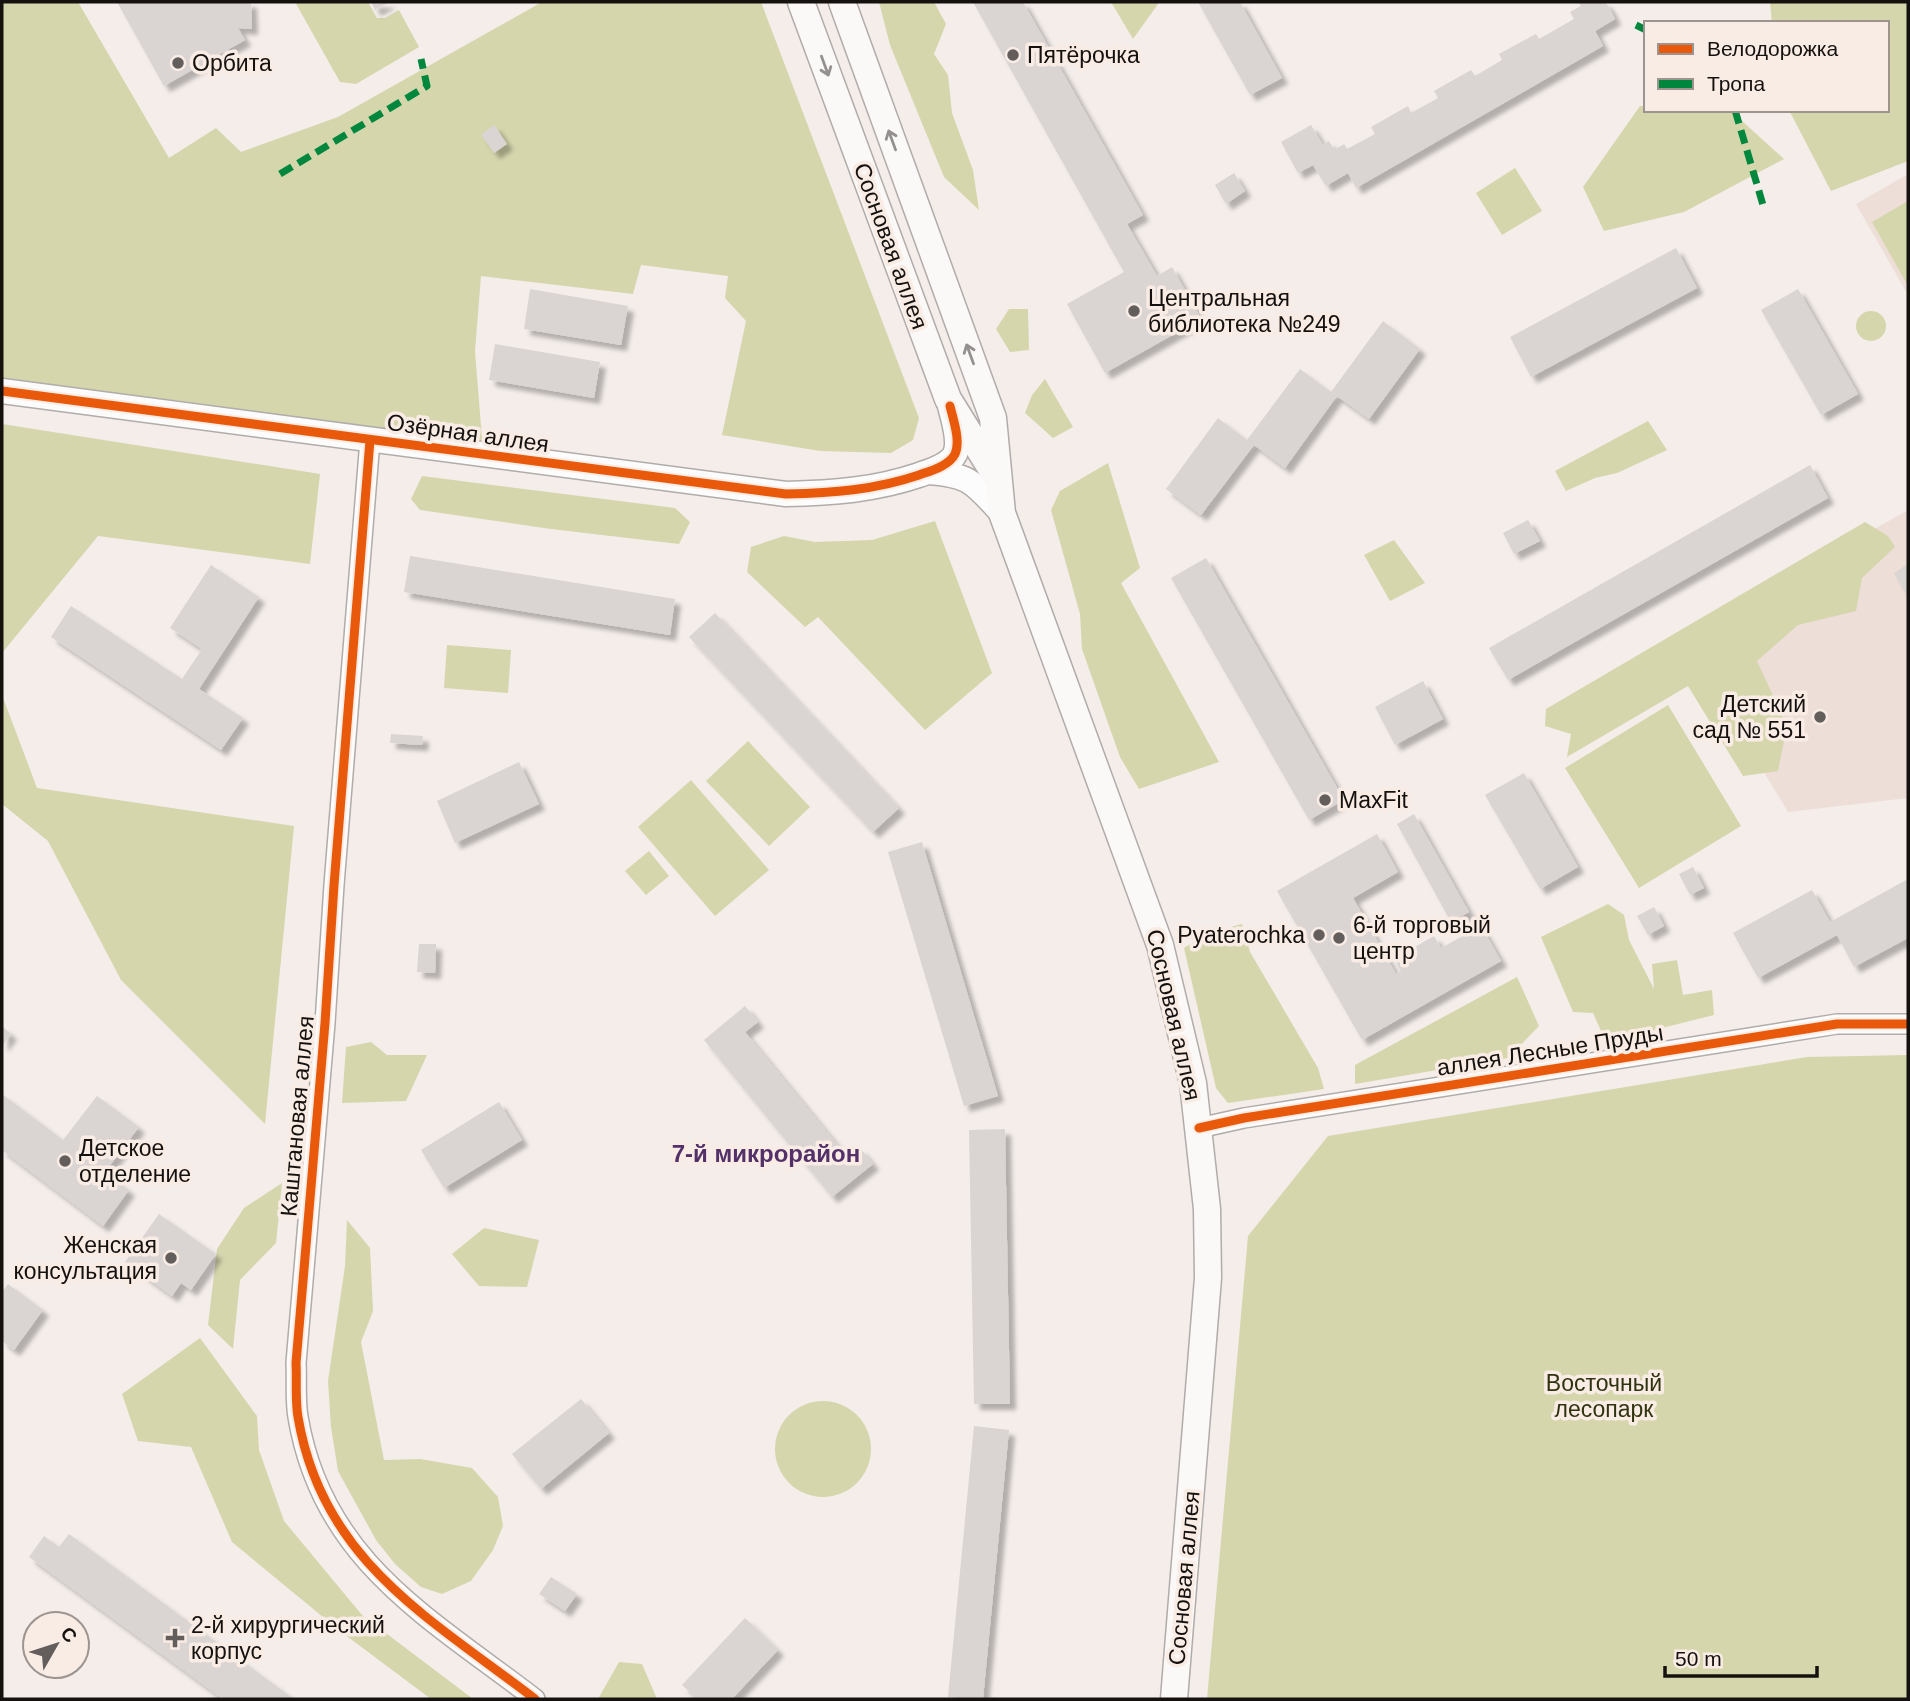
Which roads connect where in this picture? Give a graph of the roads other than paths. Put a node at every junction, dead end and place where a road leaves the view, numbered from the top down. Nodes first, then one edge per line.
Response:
1 (801, 2) edge
2 (842, 2) edge
3 (2, 391) edge
4 (950, 406) junction
5 (370, 440) junction
6 (928, 472) junction
7 (988, 484) junction
8 (1908, 1024) edge
9 (1199, 1128) junction
10 (534, 1698) edge
11 (1174, 1699) edge

1 -> 4 main road, Сосновая аллея
7 -> 2 main road, Сосновая аллея
3 - 5 street, Озёрная аллея
4 - 6 street
4 - 7 main road, Сосновая аллея
5 - 6 street, Озёрная аллея
5 - 10 street, Каштановая аллея
6 - 7 street
7 - 9 main road, Сосновая аллея
8 - 9 street, аллея Лесные Пруды
9 - 11 main road, Сосновая аллея

